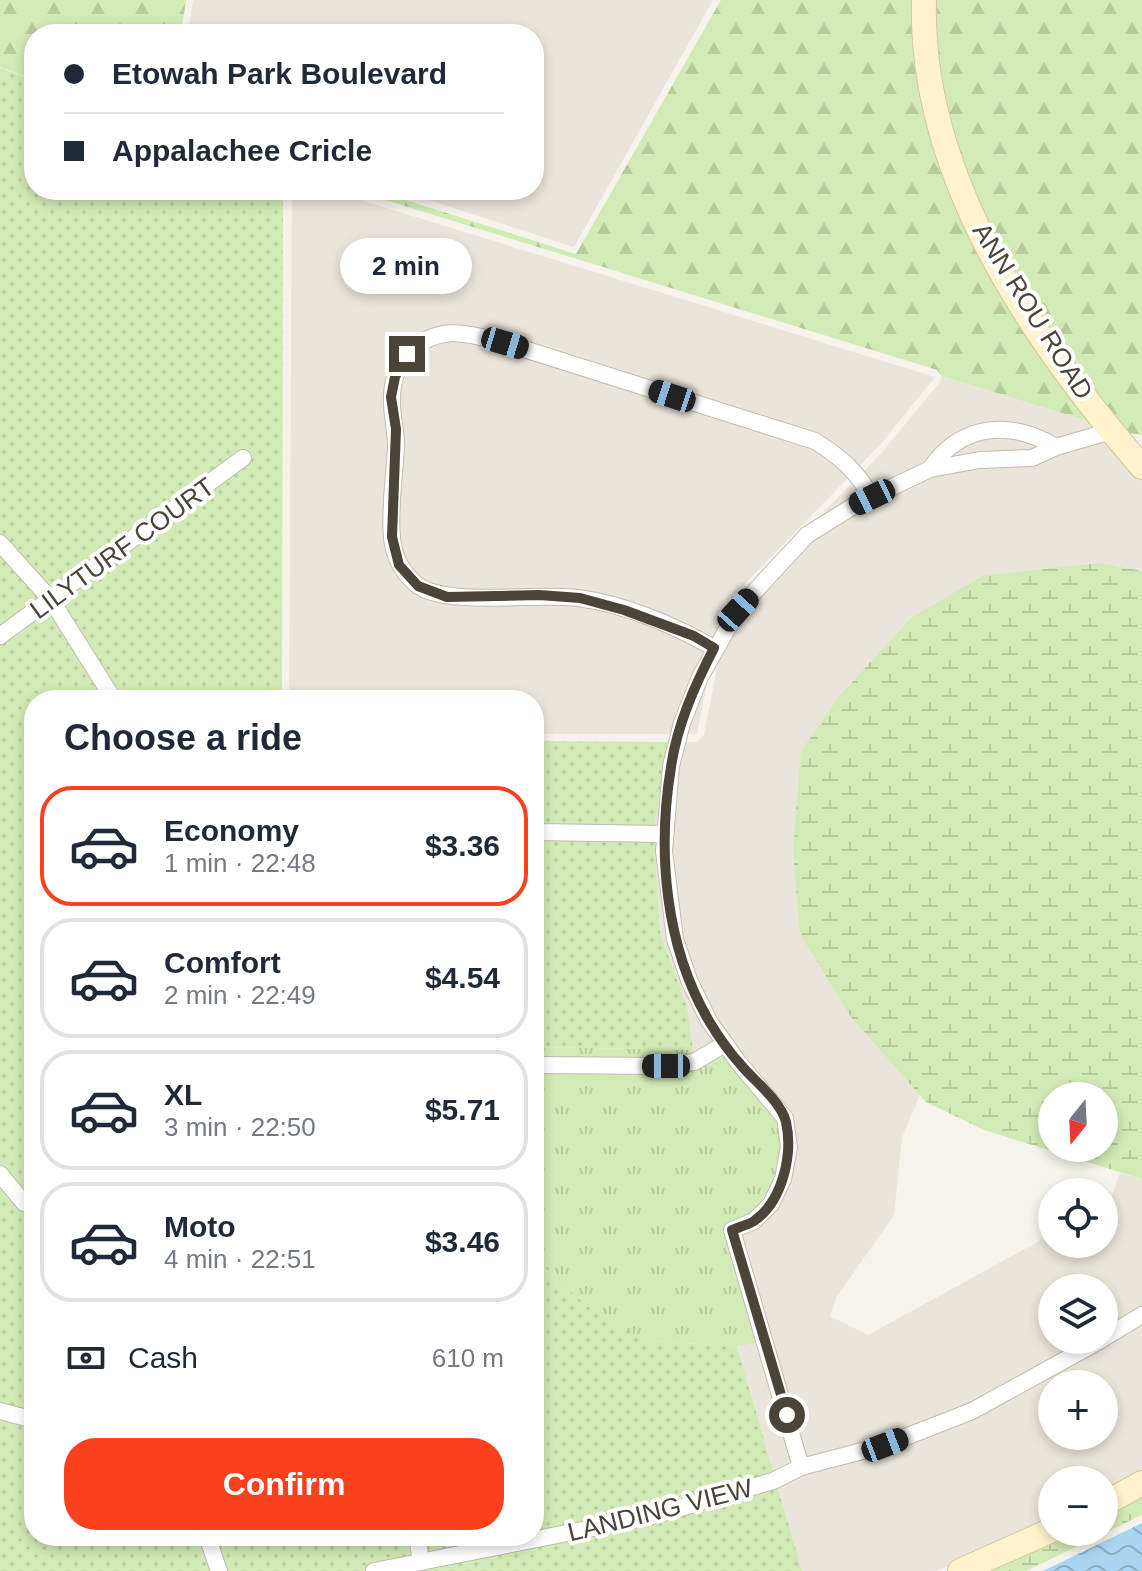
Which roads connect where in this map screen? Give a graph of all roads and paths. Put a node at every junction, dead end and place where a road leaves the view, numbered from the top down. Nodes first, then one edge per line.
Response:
1 (924, 0) edge
2 (1111, 431) junction
3 (968, 437) junction
4 (1056, 447) junction
5 (243, 458) dead end
6 (976, 461) junction
7 (1142, 467) edge
8 (930, 469) junction
9 (872, 497) junction
10 (0, 543) edge
11 (52, 601) junction
12 (0, 636) edge
13 (714, 648) junction
14 (108, 690) edge
15 (544, 832) edge
16 (665, 834) junction
17 (725, 1044) junction
18 (544, 1065) edge
19 (0, 1174) edge
20 (24, 1203) edge
21 (1142, 1315) edge
22 (1118, 1329) edge
23 (1075, 1354) edge
24 (0, 1411) edge
25 (24, 1417) edge
26 (801, 1467) junction
27 (1142, 1483) edge
28 (1118, 1496) edge
29 (1038, 1536) edge
30 (544, 1539) edge
31 (210, 1546) edge
32 (419, 1546) edge
33 (509, 1546) edge
34 (421, 1562) junction
35 (219, 1571) edge
36 (374, 1571) edge
37 (960, 1571) edge

1 - 2 street, ANN ROU ROAD
2 - 4 street
2 - 7 street, ANN ROU ROAD
3 - 4 street
3 - 6 street
3 - 8 street
4 - 6 street
5 - 11 street, LILYTURF COURT
6 - 8 street
8 - 9 street
9 - 13 street
9 - 13 street
10 - 11 street
11 - 12 street, LILYTURF COURT
11 - 14 street
13 - 16 street
15 - 16 street
16 - 17 street
17 - 18 street
17 - 26 street
19 - 20 street
21 - 22 street, LANDING VIEW
23 - 26 street, LANDING VIEW
24 - 25 street
26 - 30 street, LANDING VIEW
27 - 28 street
29 - 37 street
31 - 35 street
32 - 34 street
33 - 34 street, LANDING VIEW
34 - 36 street, LANDING VIEW

